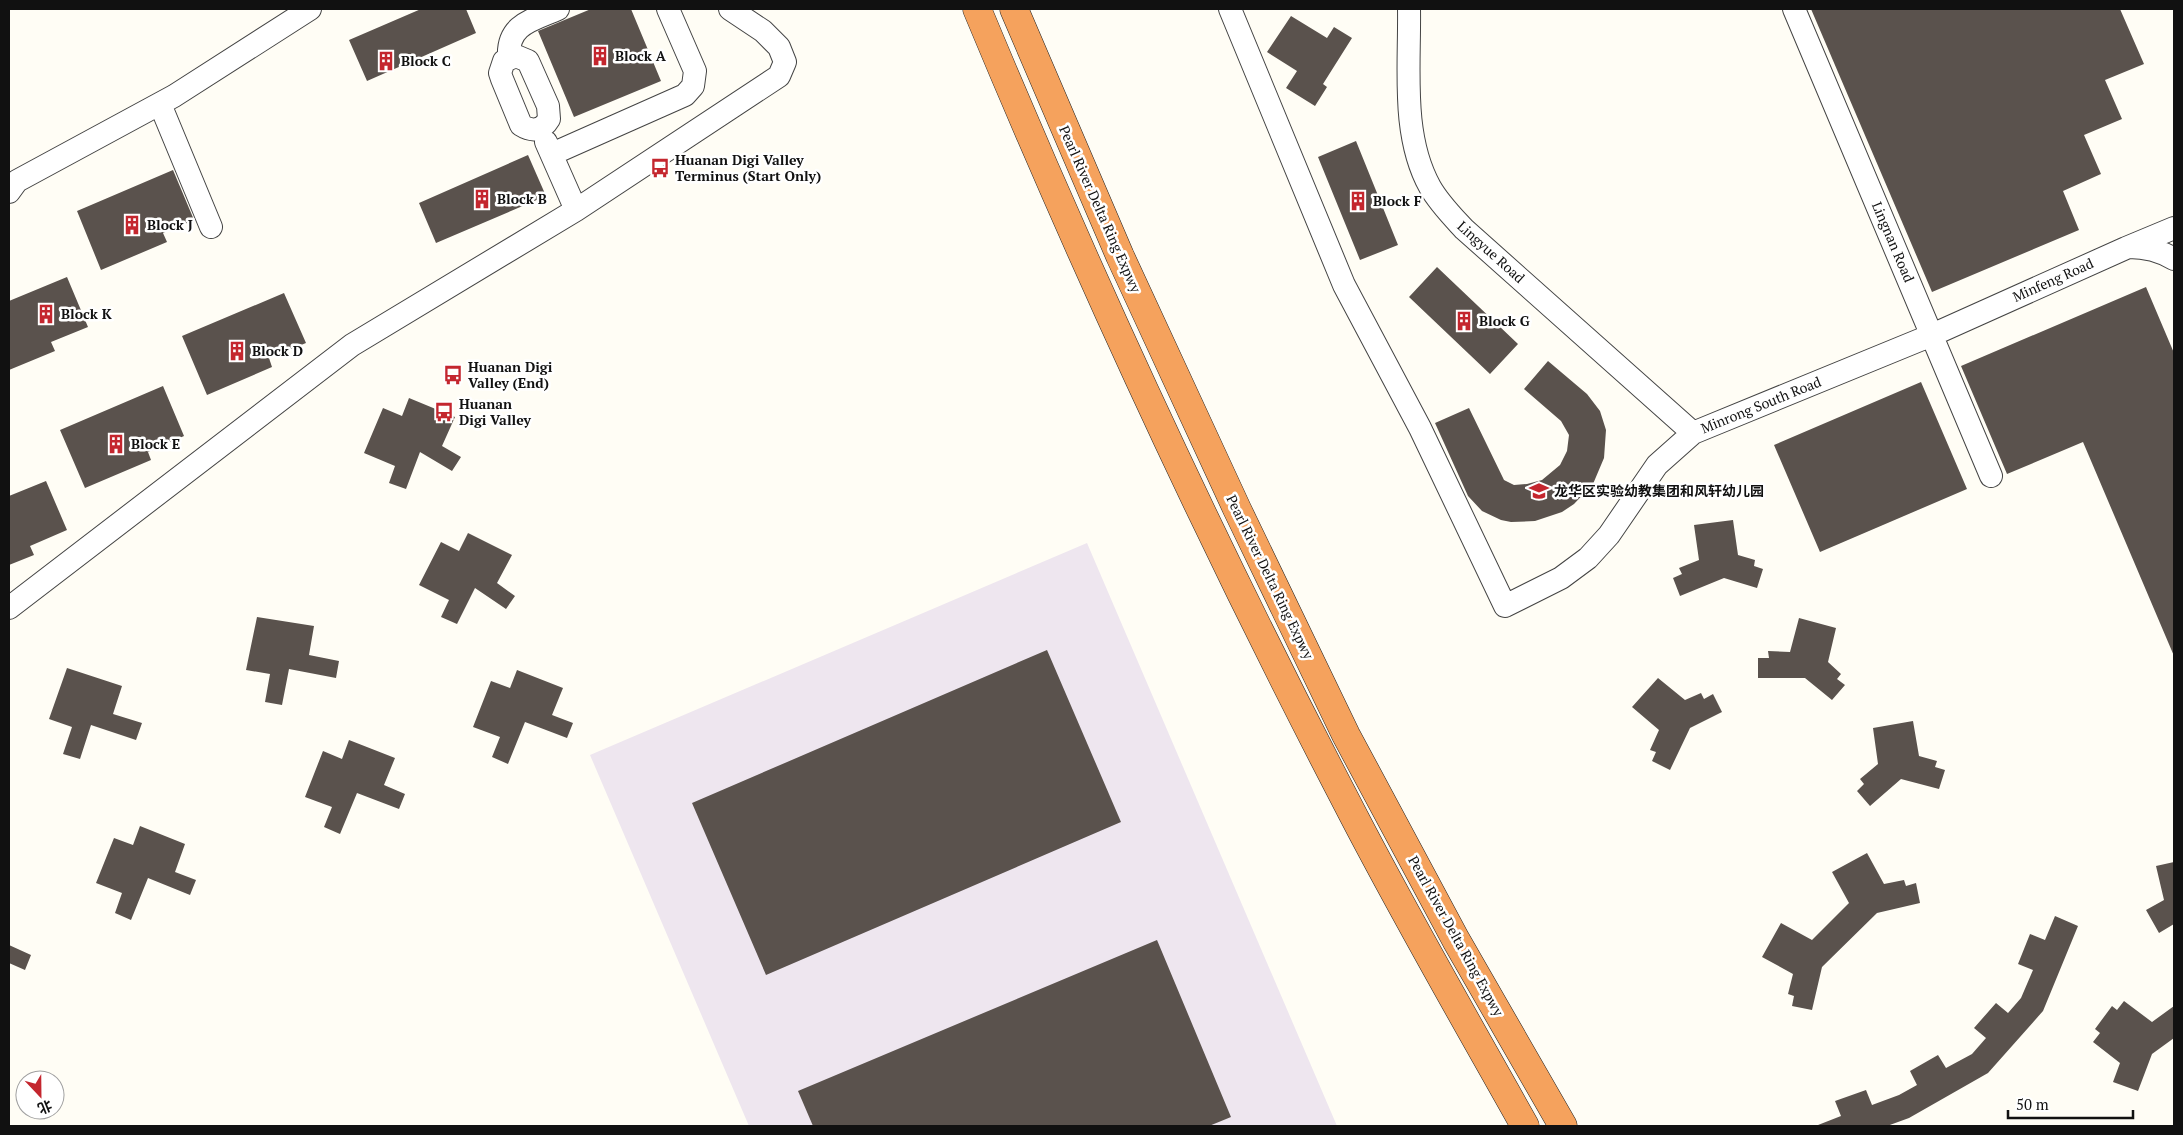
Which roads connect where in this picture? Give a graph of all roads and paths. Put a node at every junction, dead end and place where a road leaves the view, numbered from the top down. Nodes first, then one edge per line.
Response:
1 (310, 9) edge
2 (558, 9) edge
3 (668, 9) edge
4 (730, 9) edge
5 (977, 9) edge
6 (1014, 9) edge
7 (1230, 9) edge
8 (1409, 9) edge
9 (1794, 9) edge
10 (509, 57) junction
11 (160, 104) junction
12 (541, 128) junction
13 (552, 154) junction
14 (9, 192) edge
15 (576, 210) junction
16 (211, 227) dead end
17 (2174, 228) edge
18 (2126, 248) junction
19 (2174, 259) edge
20 (1932, 335) junction
21 (1693, 433) junction
22 (1991, 476) dead end
23 (9, 608) edge
24 (1525, 1126) edge
25 (1563, 1126) edge

1 - 11 street
2 - 10 street
3 - 13 street
4 - 15 street
5 - 24 highway
6 - 25 highway, Pearl River Delta Ring Expwy
7 - 21 street, Minrong South Road
8 - 21 street, Lingyue Road
9 - 20 street, Lingnan Road
10 - 12 street
10 - 12 street
11 - 14 street
11 - 16 street
12 - 13 street
13 - 15 street
15 - 23 street
17 - 18 street, Minfeng Road
18 - 19 street
18 - 20 street, Minfeng Road
20 - 21 street, Minrong South Road
20 - 22 street, Lingnan Road

